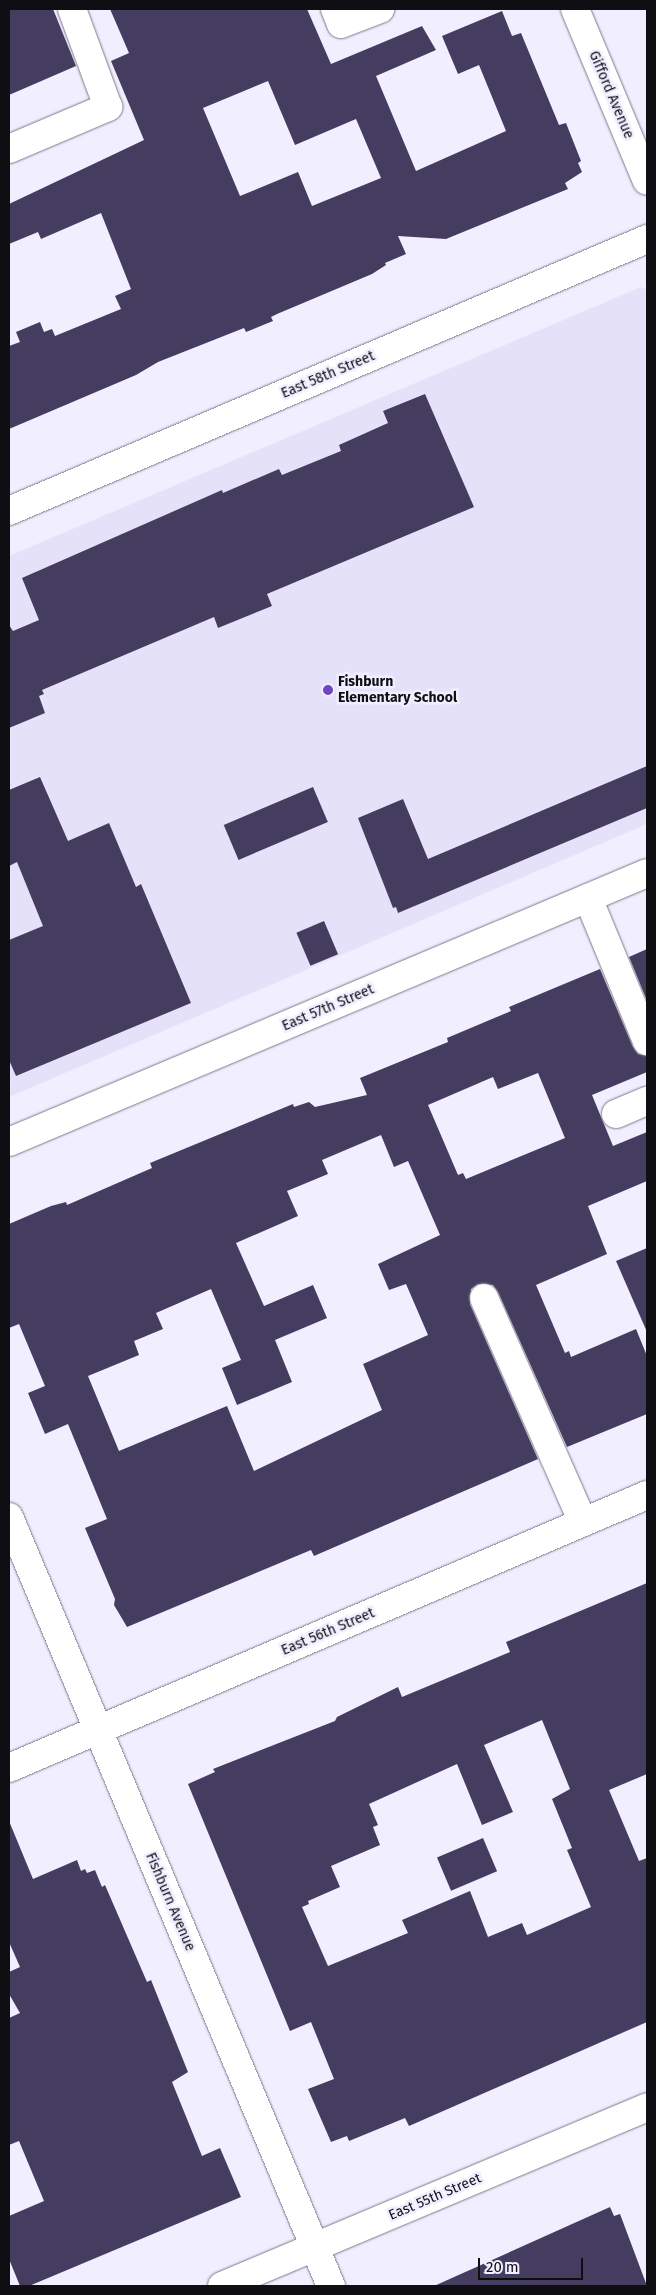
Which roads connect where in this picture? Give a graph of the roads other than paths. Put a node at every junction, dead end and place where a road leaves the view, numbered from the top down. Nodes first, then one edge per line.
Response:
1 (72, 9) edge
2 (335, 9) edge
3 (380, 9) edge
4 (576, 9) edge
5 (9, 149) edge
6 (647, 180) edge
7 (647, 239) edge
8 (9, 512) edge
9 (647, 873) edge
10 (588, 898) junction
11 (647, 1041) edge
12 (647, 1101) edge
13 (616, 1114) dead end
14 (9, 1142) edge
15 (484, 1298) dead end
16 (647, 1495) edge
17 (9, 1517) edge
18 (583, 1522) junction
19 (98, 1730) junction
20 (9, 1768) edge
21 (647, 2107) edge
22 (315, 2248) junction
23 (222, 2286) edge
24 (331, 2286) edge

1 - 5 street
2 - 3 street
4 - 6 street, Gifford Avenue
7 - 8 street, East 58th Street
9 - 10 street, East 57th Street
10 - 11 street
10 - 14 street, East 57th Street
12 - 13 street
15 - 18 street
16 - 18 street, East 56th Street
17 - 19 street, Fishburn Avenue
18 - 19 street, East 56th Street
19 - 20 street, East 56th Street
19 - 22 street, Fishburn Avenue
21 - 22 street, East 55th Street
22 - 23 street, East 55th Street
22 - 24 street, Fishburn Avenue

